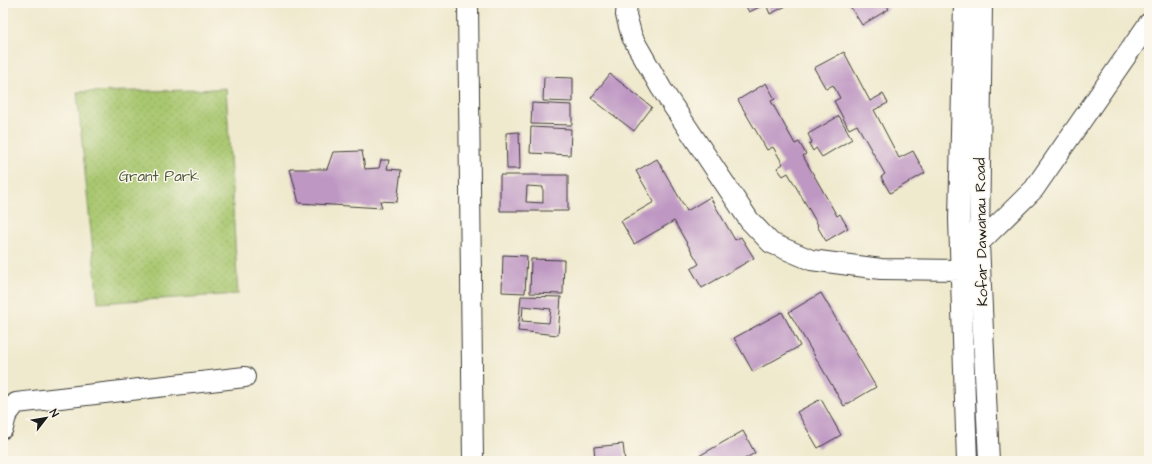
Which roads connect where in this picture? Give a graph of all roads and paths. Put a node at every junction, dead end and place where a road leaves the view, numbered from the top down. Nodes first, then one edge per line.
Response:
1 (468, 3) edge
2 (627, 3) edge
3 (964, 3) edge
4 (982, 3) edge
5 (1149, 23) edge
6 (979, 244) junction
7 (961, 270) junction
8 (245, 376) dead end
9 (3, 428) edge
10 (473, 461) edge
11 (968, 461) edge
12 (989, 461) edge

1 - 10 street
2 - 7 street
3 - 7 street, Kofar Dawanau Road
4 - 6 street, Kofar Dawanau Road
5 - 6 street
6 - 12 street, Kofar Dawanau Road
7 - 11 street, Kofar Dawanau Road
8 - 9 street

